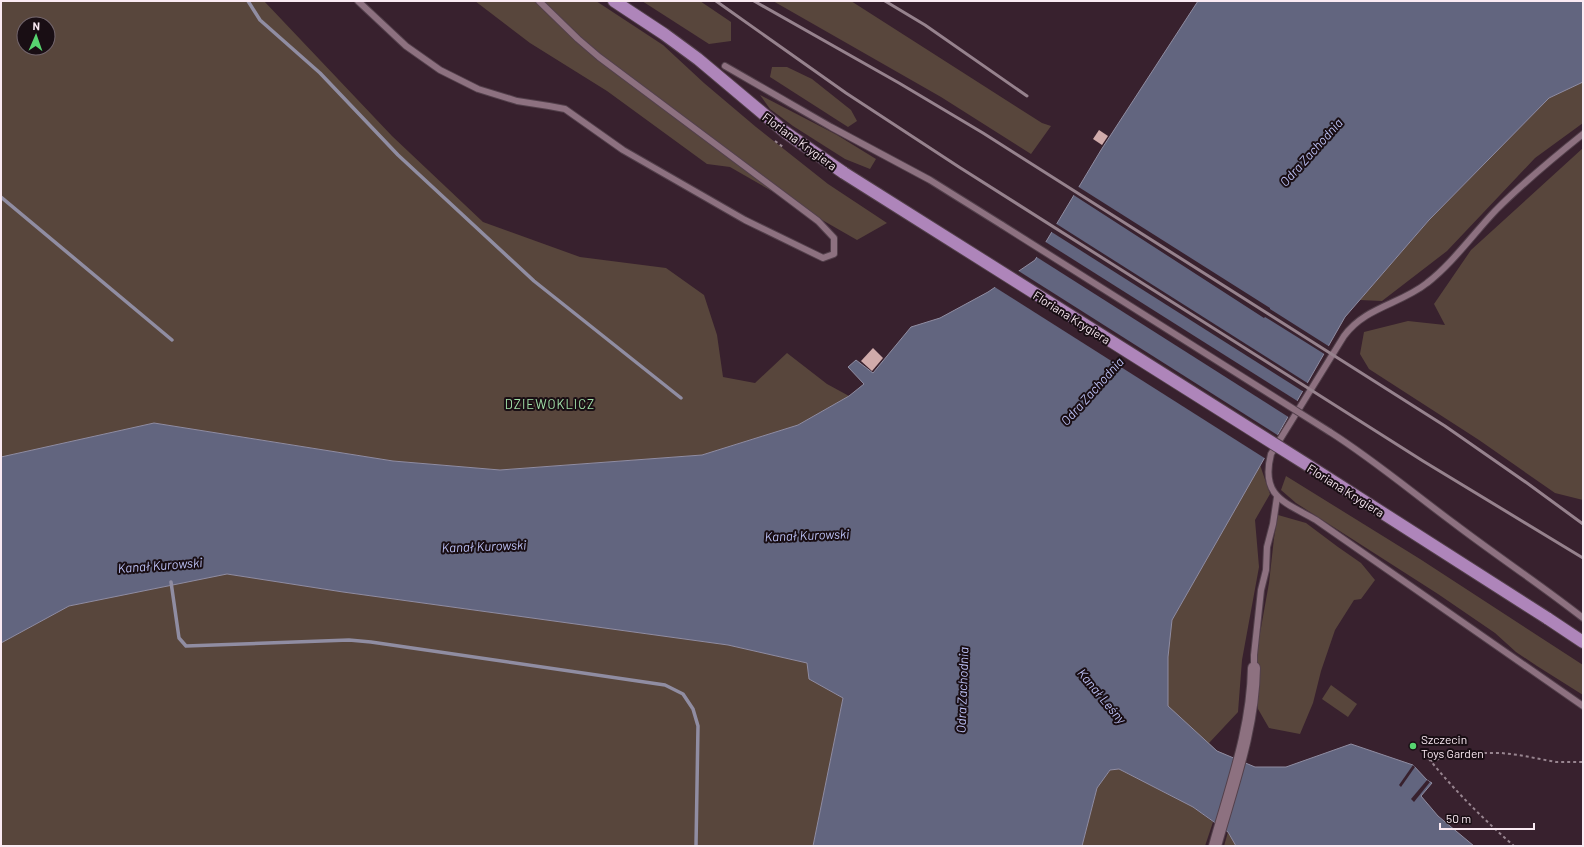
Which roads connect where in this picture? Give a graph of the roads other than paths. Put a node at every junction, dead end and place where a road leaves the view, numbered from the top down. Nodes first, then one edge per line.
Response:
1 (358, 1) edge
2 (540, 1) edge
3 (614, 1) edge
4 (725, 66) dead end
5 (1583, 134) edge
6 (1277, 497) junction
7 (1583, 618) edge
8 (1583, 642) edge
9 (1254, 668) joint
10 (1583, 706) edge
11 (1215, 846) edge

1 - 2 lane
3 - 8 main road, Floriana Krygiera, bridge
4 - 7 lane, Floriana Krygiera, bridge
5 - 6 lane
6 - 9 lane
6 - 10 lane
9 - 11 street

